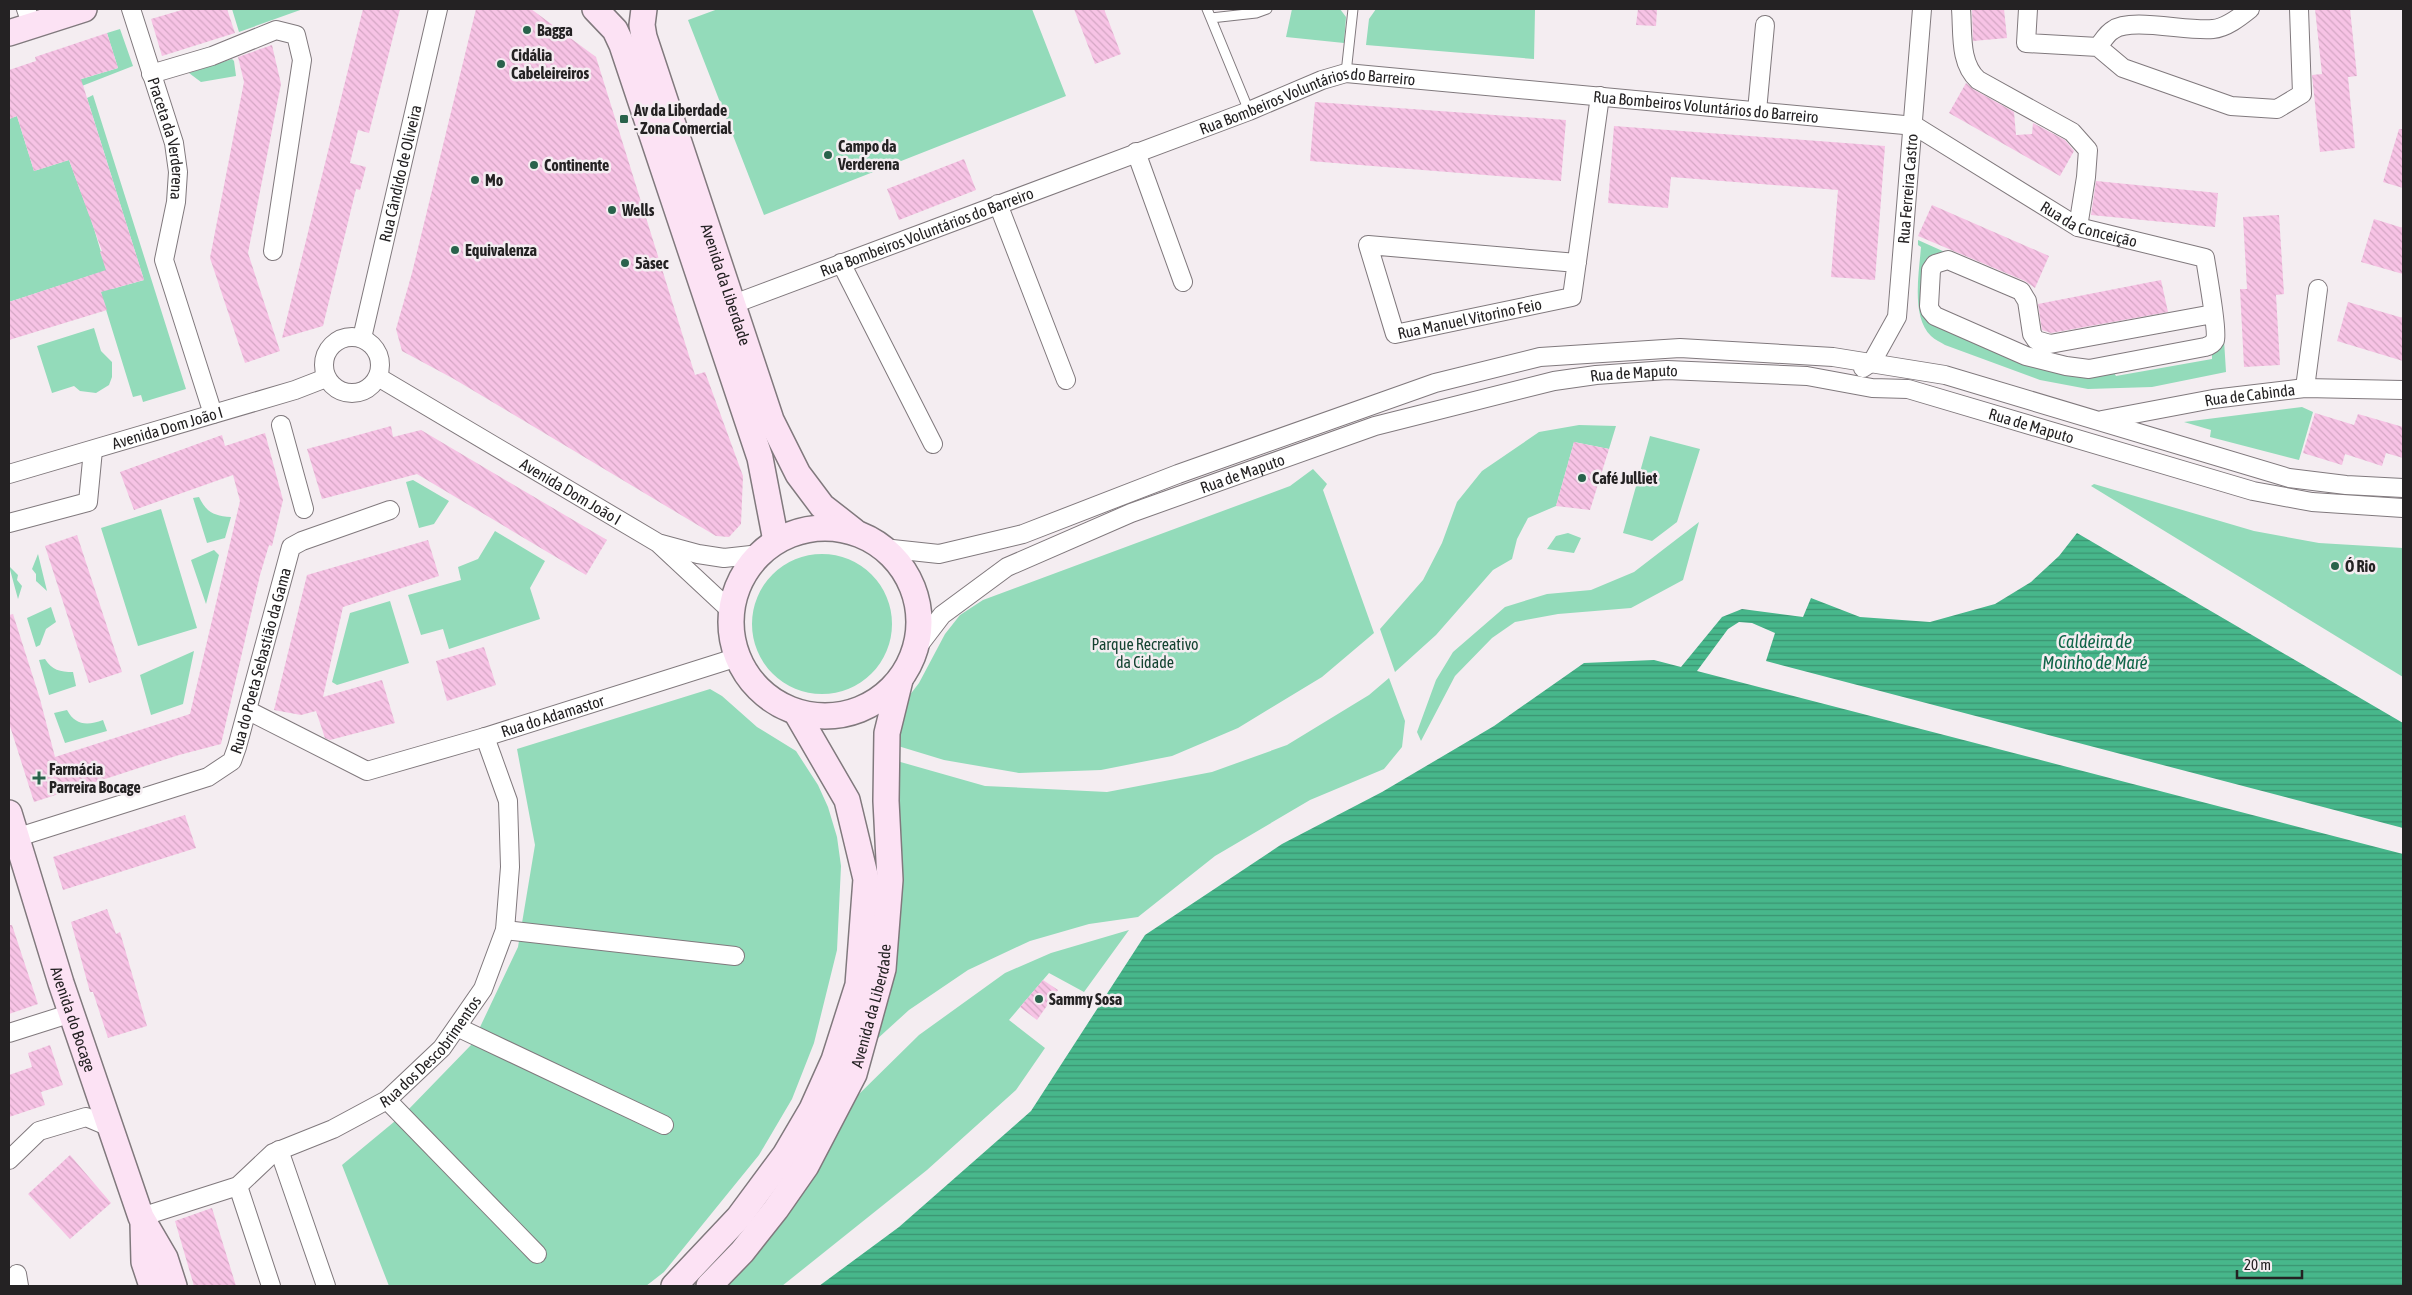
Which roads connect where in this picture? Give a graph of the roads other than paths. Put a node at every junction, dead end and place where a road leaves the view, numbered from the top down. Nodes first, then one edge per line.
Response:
1 (84, 9) edge
2 (131, 9) edge
3 (438, 9) edge
4 (595, 9) edge
5 (644, 9) edge
6 (1206, 9) edge
7 (1267, 9) edge
8 (1353, 9) edge
9 (1922, 9) edge
10 (1962, 9) edge
11 (2028, 9) edge
12 (2250, 9) edge
13 (2300, 9) edge
14 (1211, 18) junction
15 (22, 23) edge
16 (1765, 25) dead end
17 (2098, 47) junction
18 (1346, 73) junction
19 (150, 74) junction
20 (1600, 96) junction
21 (1249, 111) junction
22 (1757, 111) junction
23 (1914, 126) junction
24 (1136, 152) junction
25 (998, 204) junction
26 (2078, 228) junction
27 (273, 251) dead end
28 (841, 263) junction
29 (1577, 263) junction
30 (1183, 282) dead end
31 (2318, 289) dead end
32 (731, 305) junction
33 (2213, 314) junction
34 (362, 338) junction
35 (1872, 362) junction
36 (1807, 376) junction
37 (378, 377) junction
38 (326, 378) junction
39 (1066, 380) dead end
40 (2305, 388) junction
41 (2403, 390) edge
42 (213, 414) junction
43 (2099, 421) junction
44 (281, 425) dead end
45 (933, 444) dead end
46 (93, 450) junction
47 (9, 474) edge
48 (2403, 488) edge
49 (2403, 508) edge
50 (304, 510) dead end
51 (390, 510) dead end
52 (9, 522) edge
53 (858, 534) junction
54 (658, 543) junction
55 (768, 548) junction
56 (883, 548) junction
57 (732, 612) junction
58 (914, 653) junction
59 (738, 657) junction
60 (900, 680) junction
61 (248, 711) junction
62 (796, 712) junction
63 (485, 737) junction
64 (9, 813) edge
65 (13, 839) edge
66 (505, 930) junction
67 (735, 956) dead end
68 (72, 1013) junction
69 (457, 1027) junction
70 (9, 1033) edge
71 (387, 1100) junction
72 (664, 1125) dead end
73 (112, 1128) junction
74 (279, 1150) junction
75 (9, 1160) edge
76 (238, 1186) junction
77 (142, 1220) junction
78 (537, 1254) dead end
79 (152, 1286) edge
80 (174, 1286) edge
81 (271, 1286) edge
82 (326, 1286) edge
83 (674, 1286) edge
84 (709, 1286) edge

1 - 15 main road
2 - 19 street, Praceta da Verderena
3 - 34 street, Rua Cândido de Oliveira
4 - 55 main road, Avenida da Liberdade
5 - 32 main road, Avenida da Liberdade
6 - 14 lane
7 - 14 lane
8 - 18 lane
9 - 23 street, Rua Ferreira Castro
10 - 26 street
11 - 17 street
12 - 17 street
13 - 17 street
14 - 21 lane
16 - 22 street
18 - 20 street, Rua Bombeiros Voluntários do Barreiro
18 - 21 street, Rua Bombeiros Voluntários do Barreiro
19 - 27 street
19 - 42 street, Praceta da Verderena
20 - 22 street, Rua Bombeiros Voluntários do Barreiro
20 - 29 street, Rua Manuel Vitorino Feio
21 - 24 street, Rua Bombeiros Voluntários do Barreiro
22 - 23 street, Rua Bombeiros Voluntários do Barreiro
23 - 26 street, Rua da Conceição
23 - 35 street, Rua Ferreira Castro
24 - 25 street, Rua Bombeiros Voluntários do Barreiro
24 - 30 street
25 - 28 street, Rua Bombeiros Voluntários do Barreiro
25 - 39 street
26 - 33 street, Rua da Conceição
28 - 32 street, Rua Bombeiros Voluntários do Barreiro
28 - 45 street
29 - 29 street, Rua Manuel Vitorino Feio
31 - 40 street
32 - 53 main road, Avenida da Liberdade
33 - 33 street, Rua da Conceição
34 - 37 street
34 - 38 street
35 - 36 street
35 - 43 street, Rua de Maputo
35 - 56 street, Rua de Maputo
36 - 49 street, Rua de Maputo
36 - 58 street, Rua de Maputo
37 - 38 street
37 - 54 street, Avenida Dom João I
38 - 42 street, Avenida Dom João I
40 - 41 street, Rua de Cabinda
40 - 43 street, Rua de Cabinda
42 - 46 street, Avenida Dom João I
43 - 48 street, Rua de Maputo
44 - 50 street
46 - 47 street, Avenida Dom João I
46 - 52 street
51 - 61 street, Rua do Poeta Sebastião da Gama
53 - 55 main road
53 - 56 main road
54 - 55 street, Avenida Dom João I
54 - 57 street, Avenida Dom João I
55 - 57 main road
56 - 58 main road
57 - 59 main road
58 - 60 main road
59 - 62 main road
59 - 63 street, Rua do Adamastor
60 - 62 main road
60 - 84 main road, Avenida da Liberdade
61 - 63 street, Rua do Adamastor
61 - 65 street, Rua do Poeta Sebastião da Gama
62 - 83 main road, Avenida da Liberdade
63 - 66 street, Rua dos Descobrimentos
64 - 65 main road, Avenida do Bocage
65 - 68 main road, Avenida do Bocage
66 - 67 street
66 - 69 street, Rua dos Descobrimentos
68 - 70 street
68 - 73 main road, Avenida do Bocage
69 - 71 street, Rua dos Descobrimentos
69 - 72 street
71 - 74 street, Rua dos Descobrimentos
71 - 78 street
73 - 75 street
73 - 77 main road, Avenida do Bocage
74 - 76 street, Rua dos Descobrimentos
74 - 82 street
76 - 77 street, Rua dos Descobrimentos
76 - 81 street
77 - 79 main road, Avenida do Bocage
77 - 80 main road, Avenida do Bocage

